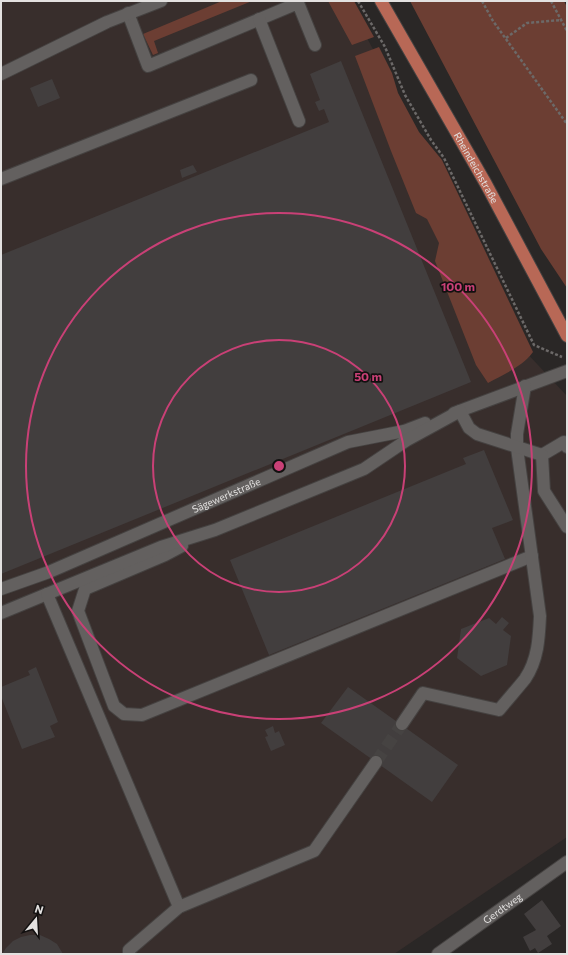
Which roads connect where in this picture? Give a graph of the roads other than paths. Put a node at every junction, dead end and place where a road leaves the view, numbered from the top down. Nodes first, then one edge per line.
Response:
1 (161, 1) edge
2 (381, 1) edge
3 (128, 14) junction
4 (259, 20) junction
5 (315, 45) dead end
6 (1, 74) edge
7 (251, 80) dead end
8 (300, 121) dead end
9 (1, 179) edge
10 (567, 336) edge
11 (567, 371) edge
12 (525, 386) junction
13 (460, 411) junction
14 (567, 447) edge
15 (517, 448) junction
16 (542, 455) junction
17 (567, 528) edge
18 (215, 530) junction
19 (532, 556) junction
20 (1, 590) edge
21 (47, 594) junction
22 (1, 613) edge
23 (402, 724) tunnel mouth
24 (376, 762) tunnel mouth
25 (567, 862) edge
26 (179, 907) junction
27 (129, 954) edge
28 (438, 954) edge

1 - 3 street
2 - 10 main road, Rheindeichstraße
3 - 4 street
3 - 6 street
4 - 5 street
4 - 8 street
7 - 9 street
11 - 12 street, Sägewerkstraße
12 - 13 street, Sägewerkstraße
12 - 15 street
13 - 15 street
13 - 18 street
13 - 20 street, Sägewerkstraße
14 - 16 street
15 - 16 street
15 - 19 street
16 - 17 street
18 - 19 street
18 - 21 street
19 - 23 street
21 - 22 street
21 - 26 street
24 - 26 street
25 - 28 street, Gerdtweg
26 - 27 street

